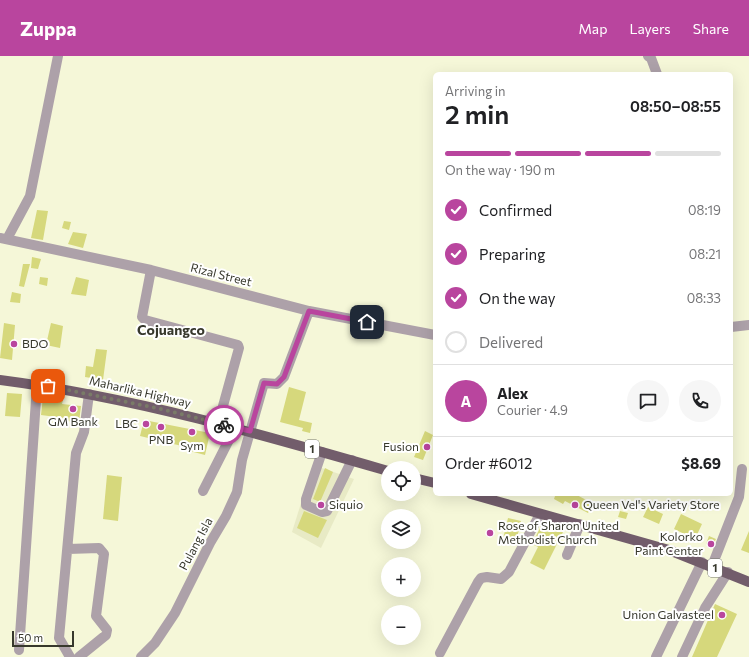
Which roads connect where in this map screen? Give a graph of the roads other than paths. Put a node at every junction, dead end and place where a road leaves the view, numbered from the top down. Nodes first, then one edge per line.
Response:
1 (58, 56) edge
2 (648, 56) edge
3 (656, 72) edge
4 (3, 238) edge
5 (152, 270) junction
6 (309, 311) junction
7 (749, 325) edge
8 (733, 327) edge
9 (433, 335) edge
10 (0, 380) edge
11 (37, 385) junction
12 (0, 386) edge
13 (89, 394) junction
14 (218, 424) junction
15 (235, 428) junction
16 (250, 431) junction
17 (322, 452) junction
18 (352, 460) junction
19 (381, 469) edge
20 (742, 469) dead end
21 (421, 479) edge
22 (433, 482) edge
23 (202, 491) dead end
24 (478, 496) edge
25 (540, 514) junction
26 (580, 524) junction
27 (68, 549) junction
28 (567, 555) dead end
29 (702, 562) junction
30 (712, 566) junction
31 (728, 572) junction
32 (749, 582) edge
33 (19, 650) dead end
34 (440, 653) dead end
35 (70, 657) edge
36 (79, 657) edge
37 (141, 657) edge
38 (656, 657) edge
39 (682, 657) edge

1 - 4 street
2 - 3 street
4 - 5 street, Rizal Street
5 - 6 street, Rizal Street
5 - 14 street
6 - 9 street, Rizal Street
6 - 16 street, Pulang Isla
7 - 8 street
10 - 11 main road, Maharlika Highway / 1
10 - 12 street
11 - 13 main road, Maharlika Highway / 1
11 - 33 street
13 - 14 main road, Maharlika Highway / 1
13 - 27 street
14 - 15 main road, Maharlika Highway / 1
15 - 16 main road, Maharlika Highway / 1
15 - 23 street
16 - 17 main road, Maharlika Highway / 1
16 - 37 street, Pulang Isla
17 - 18 main road, Maharlika Highway / 1
17 - 18 street
18 - 19 main road, Maharlika Highway / 1
20 - 30 street
21 - 22 main road
24 - 25 main road, 1
25 - 26 main road, 1
25 - 34 street
26 - 28 street
26 - 29 main road, 1
27 - 35 street
27 - 36 street
29 - 30 main road, 1
29 - 38 street
30 - 31 main road, 1
31 - 32 main road, 1
31 - 39 street

